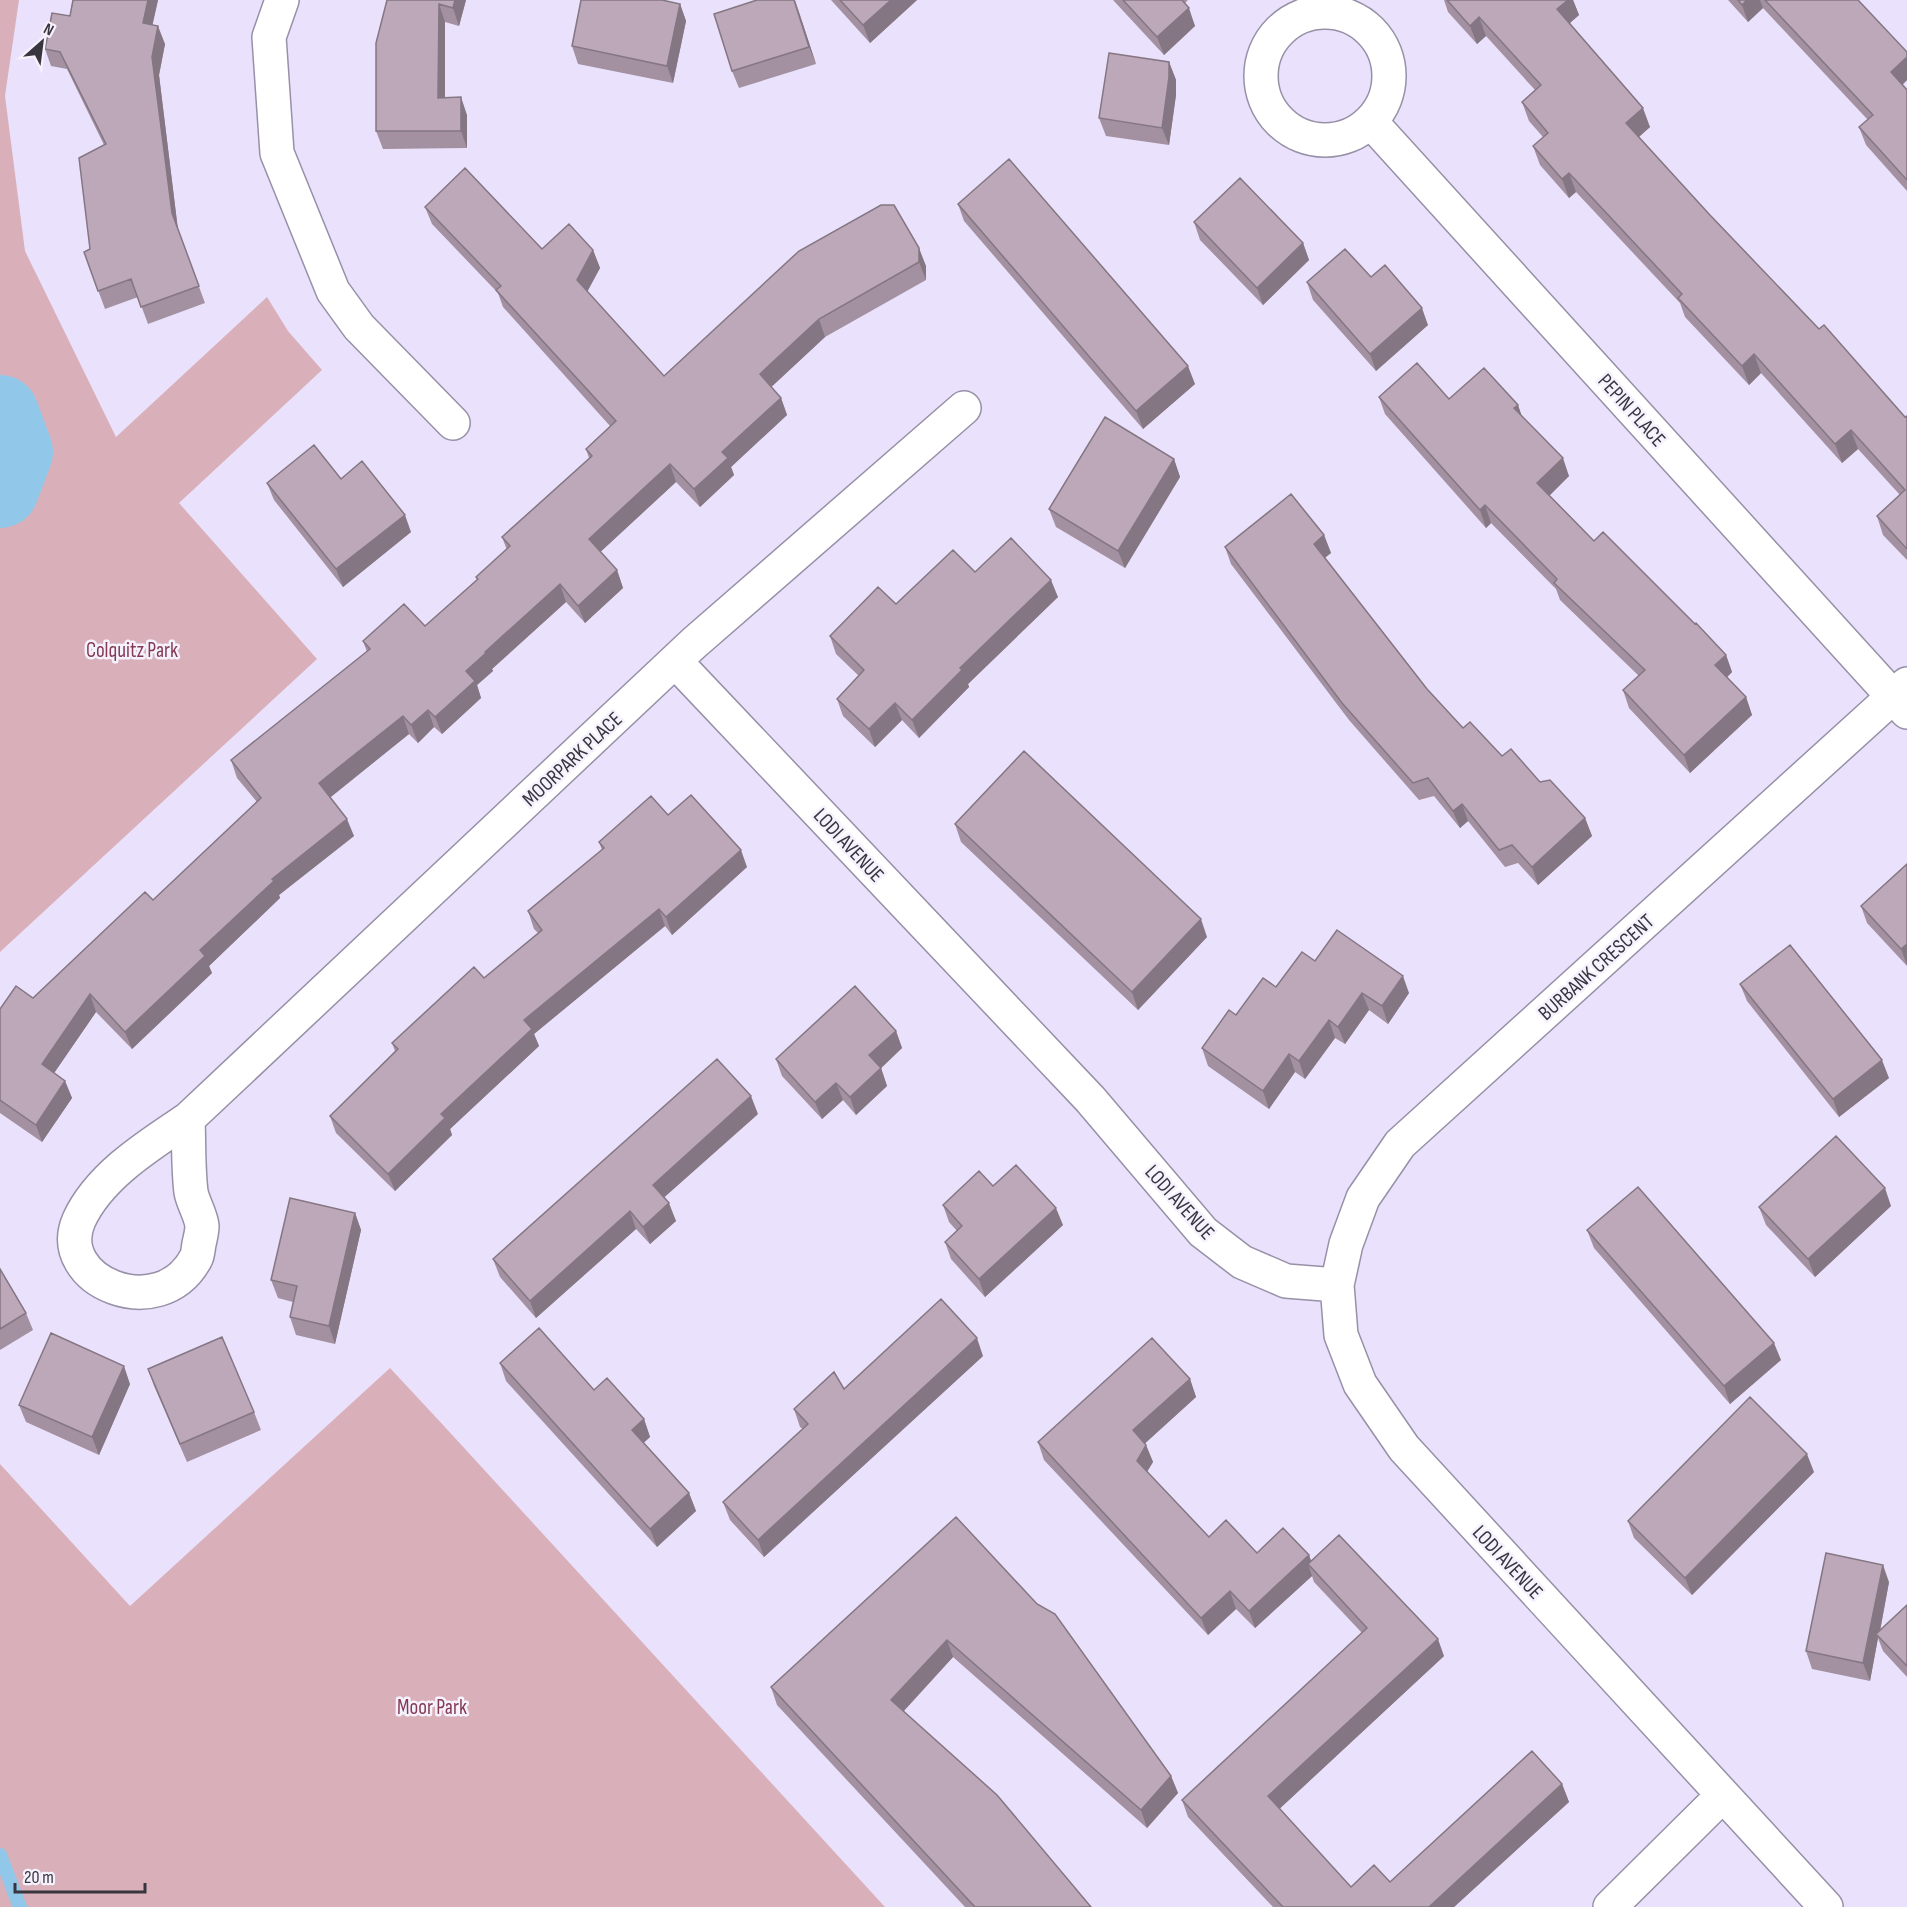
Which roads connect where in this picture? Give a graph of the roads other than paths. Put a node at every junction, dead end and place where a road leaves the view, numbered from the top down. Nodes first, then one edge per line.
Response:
1 (282, 0) edge
2 (1371, 122) dead end
3 (964, 408) dead end
4 (453, 423) dead end
5 (675, 661) junction
6 (1902, 698) edge
7 (188, 1119) junction
8 (1337, 1285) junction
9 (1723, 1796) junction
10 (1610, 1907) edge
11 (1826, 1907) edge

1 - 4 street
2 - 6 street, PEPIN PLACE
3 - 5 street, MOORPARK PLACE
5 - 7 street, MOORPARK PLACE
5 - 8 street, LODI AVENUE
6 - 8 street, BURBANK CRESCENT
7 - 7 street, MOORPARK PLACE
8 - 9 street, LODI AVENUE
9 - 10 street
9 - 11 street, LODI AVENUE

